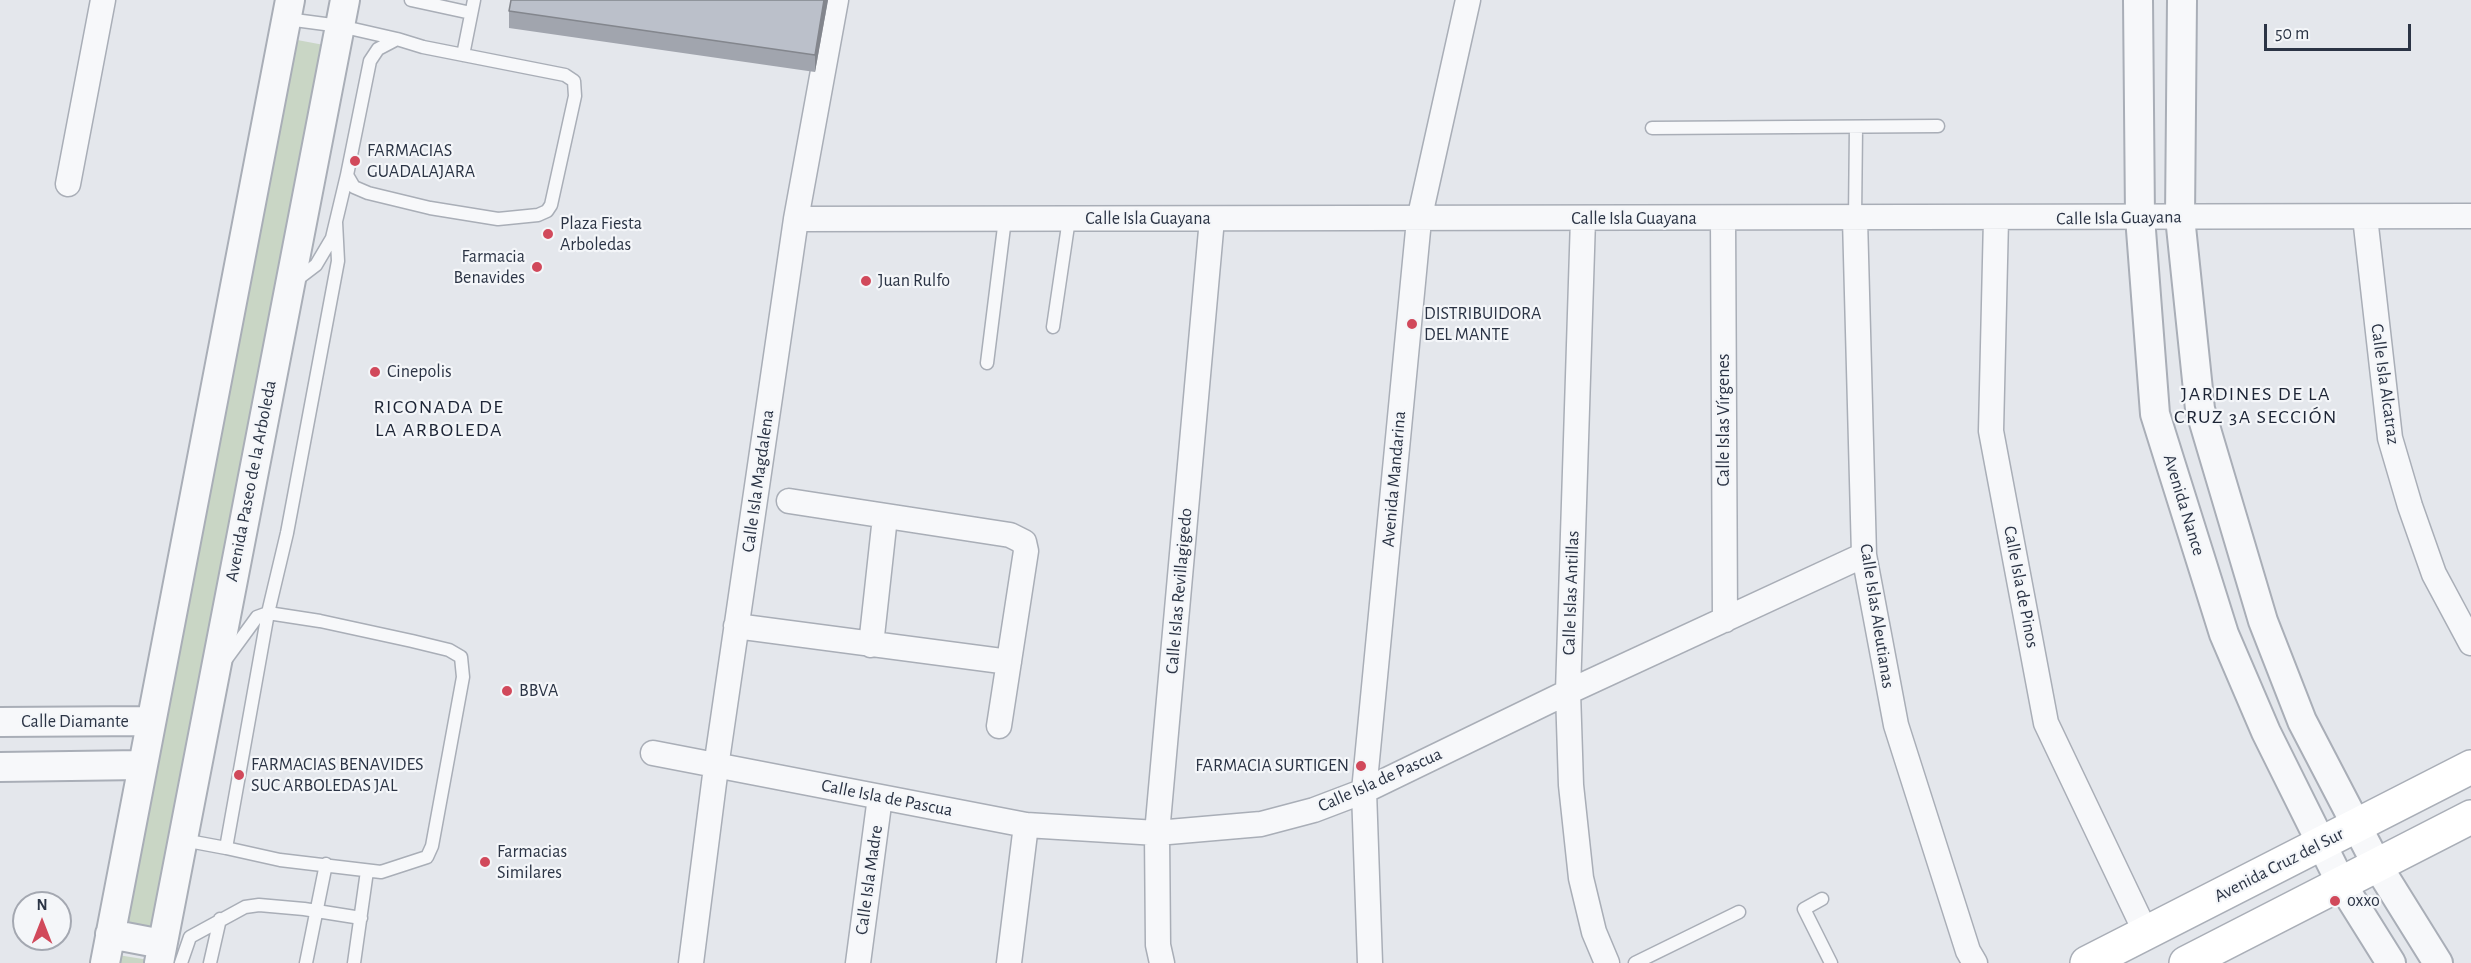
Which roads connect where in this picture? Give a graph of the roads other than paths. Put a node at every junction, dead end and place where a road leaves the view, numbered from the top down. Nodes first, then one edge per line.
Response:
1 (104, 0) edge
2 (411, 0) edge
3 (836, 0) edge
4 (1467, 0) edge
5 (2138, 0) edge
6 (2182, 0) edge
7 (473, 6) edge
8 (288, 9) edge
9 (343, 13) edge
10 (397, 39) junction
11 (463, 55) junction
12 (1938, 126) dead end
13 (1856, 127) junction
14 (1652, 128) dead end
15 (347, 175) junction
16 (68, 184) dead end
17 (2471, 216) edge
18 (2140, 217) junction
19 (2180, 217) junction
20 (2365, 217) junction
21 (796, 219) junction
22 (1005, 219) junction
23 (1069, 219) junction
24 (1212, 219) junction
25 (1583, 219) junction
26 (1723, 219) junction
27 (1855, 219) junction
28 (1996, 219) junction
29 (1419, 220) junction
30 (336, 222) junction
31 (290, 285) junction
32 (1053, 327) dead end
33 (987, 363) dead end
34 (789, 501) dead end
35 (885, 517) junction
36 (1864, 555) junction
37 (268, 613) junction
38 (1725, 620) junction
39 (736, 626) junction
40 (2471, 643) edge
41 (871, 645) junction
42 (1009, 662) junction
43 (1568, 692) junction
44 (209, 697) junction
45 (149, 721) junction
46 (0, 722) edge
47 (999, 726) dead end
48 (653, 753) dead end
49 (141, 765) junction
50 (0, 767) edge
51 (716, 767) junction
52 (2471, 767) edge
53 (1364, 791) junction
54 (880, 797) junction
55 (2471, 817) edge
56 (1026, 825) junction
57 (2356, 826) junction
58 (1157, 833) junction
59 (182, 840) junction
60 (2322, 844) junction
61 (226, 848) junction
62 (326, 864) junction
63 (2377, 865) junction
64 (367, 872) junction
65 (2341, 883) junction
66 (1822, 899) dead end
67 (316, 911) junction
68 (1738, 912) dead end
69 (361, 918) junction
70 (220, 919) junction
71 (2146, 933) junction
72 (110, 934) junction
73 (167, 957) edge
74 (105, 963) edge
75 (210, 963) edge
76 (306, 963) edge
77 (354, 963) edge
78 (691, 963) edge
79 (858, 963) edge
80 (1009, 963) edge
81 (1162, 963) edge
82 (1370, 963) edge
83 (1607, 963) edge
84 (1635, 963) edge
85 (1831, 963) edge
86 (1975, 963) edge
87 (2087, 963) edge
88 (2186, 963) edge
89 (2391, 963) edge
90 (2438, 963) edge

1 - 16 street
2 - 7 lane
3 - 21 street, Calle Isla Magdalena
4 - 29 street, Avenida Mandarina
5 - 18 street, Avenida Nance
6 - 19 street
7 - 11 lane
8 - 9 lane
8 - 45 street
9 - 10 lane
9 - 31 street, Avenida Paseo de la Arboleda
10 - 11 lane
10 - 15 lane
11 - 15 lane
12 - 13 lane
13 - 14 lane
13 - 27 lane
15 - 30 lane
17 - 20 street, Calle Isla Guayana
18 - 19 street, Calle Isla Guayana
18 - 28 street, Calle Isla Guayana
18 - 60 street, Avenida Nance
19 - 20 street, Calle Isla Guayana
19 - 57 street
20 - 40 street, Calle Isla Alcatraz
21 - 22 street, Calle Isla Guayana
21 - 39 street, Calle Isla Magdalena
22 - 23 street, Calle Isla Guayana
22 - 33 lane
23 - 24 street, Calle Isla Guayana
23 - 32 lane
24 - 29 street, Calle Isla Guayana
24 - 58 street, Calle Islas Revillagigedo
25 - 26 street, Calle Isla Guayana
25 - 29 street, Calle Isla Guayana
25 - 43 street, Calle Islas Antillas
26 - 27 street, Calle Isla Guayana
26 - 38 street, Calle Islas Vírgenes
27 - 28 street, Calle Isla Guayana
27 - 36 street, Calle Islas Aleutianas
28 - 71 street, Calle Isla de Pinos
29 - 53 street, Avenida Mandarina
30 - 31 lane
30 - 37 lane
31 - 44 street, Avenida Paseo de la Arboleda
34 - 35 street
35 - 41 street
35 - 42 street
36 - 38 street, Calle Isla de Pascua
36 - 86 street, Calle Islas Aleutianas
37 - 44 lane
37 - 61 lane
37 - 64 lane
38 - 43 street, Calle Isla de Pascua
39 - 41 street
39 - 51 street, Calle Isla Magdalena
41 - 42 street
42 - 47 street
43 - 53 street, Calle Isla de Pascua
43 - 83 street, Calle Islas Antillas
44 - 59 street, Avenida Paseo de la Arboleda
45 - 46 street, Calle Diamante
45 - 49 street
48 - 51 street, Calle Isla de Pascua
49 - 50 street
49 - 72 street
51 - 54 street, Calle Isla de Pascua
51 - 78 street, Calle Isla Magdalena
52 - 57 main road, Avenida Cruz del Sur
53 - 58 street, Calle Isla de Pascua
53 - 82 street, Avenida Mandarina
54 - 56 street, Calle Isla de Pascua
54 - 79 street, Calle Isla Madre
55 - 63 main road
56 - 58 street, Calle Isla de Pascua
56 - 80 street
57 - 60 main road, Avenida Cruz del Sur
57 - 63 street
58 - 81 street, Calle Islas Revillagigedo
59 - 61 lane
59 - 73 street, Avenida Paseo de la Arboleda
60 - 65 street, Avenida Nance
60 - 71 main road, Avenida Cruz del Sur
61 - 62 lane
62 - 64 lane
62 - 67 lane
63 - 65 main road
63 - 90 street
64 - 69 lane
65 - 88 main road
65 - 89 street, Avenida Nance
66 - 85 lane
67 - 69 lane
67 - 70 lane
67 - 76 lane
68 - 84 lane
69 - 77 lane
70 - 73 lane
70 - 75 lane
71 - 87 main road, Avenida Cruz del Sur
72 - 73 street
72 - 74 street

